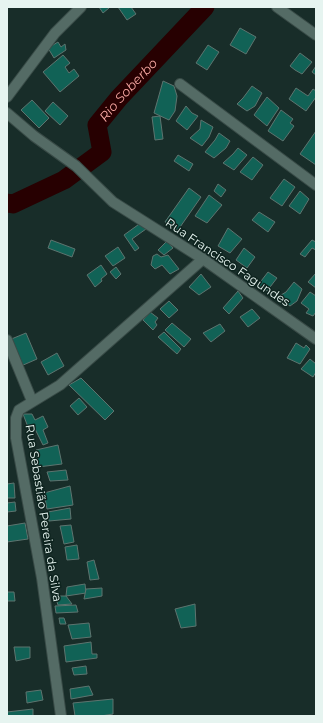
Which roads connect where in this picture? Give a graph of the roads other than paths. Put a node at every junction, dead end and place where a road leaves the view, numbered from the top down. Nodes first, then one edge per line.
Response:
1 (80, 7) edge
2 (277, 7) edge
3 (316, 36) edge
4 (180, 84) dead end
5 (7, 96) edge
6 (7, 113) edge
7 (316, 185) edge
8 (203, 259) junction
9 (315, 335) edge
10 (7, 340) edge
11 (32, 401) junction
12 (62, 716) edge

1 - 5 street
2 - 3 street
4 - 7 street
6 - 8 street, Rua Francisco Fagundes
8 - 9 street, Rua Francisco Fagundes
8 - 11 street, Rua Sebastião Pereira da Silva
10 - 11 street
11 - 12 street, Rua Sebastião Pereira da Silva

